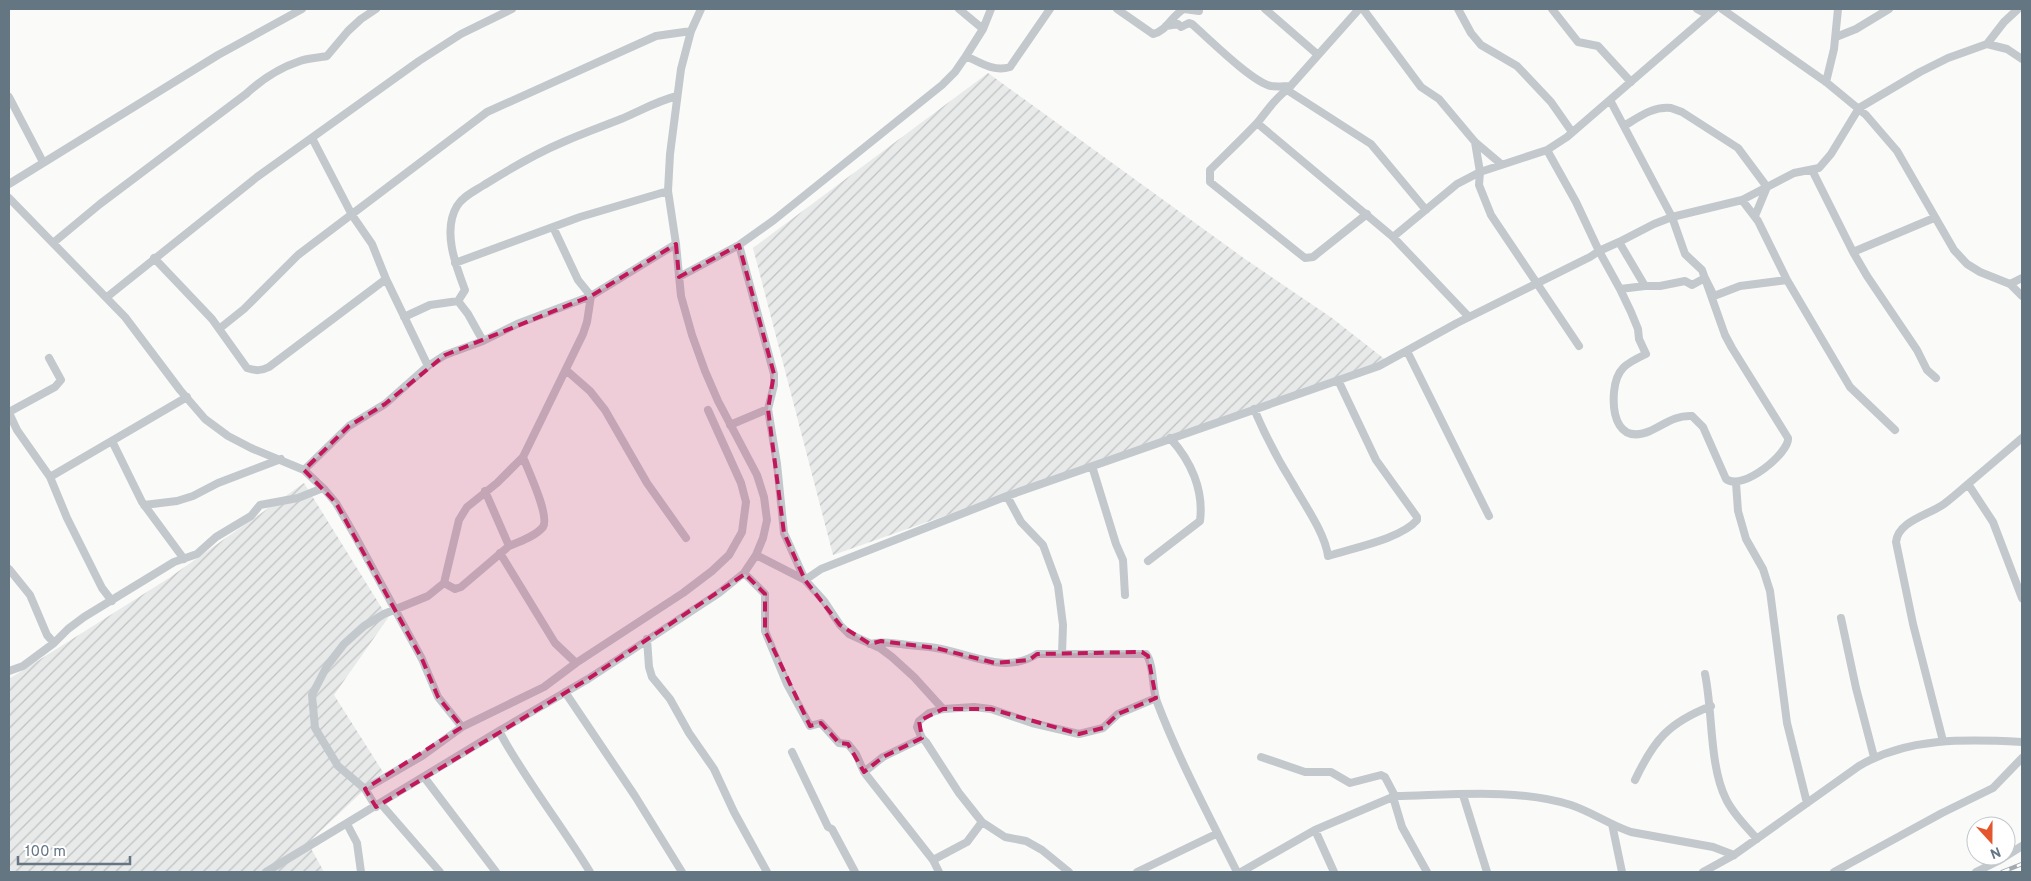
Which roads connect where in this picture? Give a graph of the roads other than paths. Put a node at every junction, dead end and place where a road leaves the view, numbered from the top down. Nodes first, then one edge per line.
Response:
1 (302, 9) edge
2 (376, 9) edge
3 (512, 9) edge
4 (701, 9) edge
5 (959, 9) edge
6 (991, 9) edge
7 (1050, 9) edge
8 (1117, 9) edge
9 (1184, 9) edge
10 (1265, 9) edge
11 (1359, 9) edge
12 (1363, 9) edge
13 (1458, 9) edge
14 (1552, 9) edge
15 (1697, 9) edge
16 (1714, 9) edge
17 (1722, 9) edge
18 (1838, 9) edge
19 (1888, 9) edge
20 (2018, 9) edge
21 (1199, 11) dead end
22 (1708, 15) junction
23 (1166, 26) junction
24 (983, 29) junction
25 (691, 31) junction
26 (1836, 37) junction
27 (1987, 44) junction
28 (1317, 54) junction
29 (966, 56) junction
30 (2022, 59) edge
31 (1631, 82) junction
32 (1826, 82) junction
33 (1289, 88) junction
34 (677, 96) junction
35 (9, 97) edge
36 (1610, 100) junction
37 (1859, 108) junction
38 (1257, 123) junction
39 (1624, 126) junction
40 (1572, 132) junction
41 (312, 138) junction
42 (1475, 142) junction
43 (1546, 150) junction
44 (43, 162) junction
45 (1500, 164) junction
46 (1812, 170) junction
47 (1480, 172) junction
48 (9, 184) edge
49 (1767, 187) junction
50 (668, 191) junction
51 (9, 198) edge
52 (1742, 200) junction
53 (1426, 210) junction
54 (1366, 214) junction
55 (352, 215) junction
56 (1755, 216) junction
57 (1672, 218) junction
58 (1934, 218) junction
59 (553, 228) junction
60 (1393, 237) junction
61 (1619, 242) junction
62 (53, 243) junction
63 (676, 244) junction
64 (739, 245) junction
65 (1599, 251) junction
66 (1853, 252) junction
67 (154, 258) junction
68 (455, 263) junction
69 (679, 277) junction
70 (1705, 278) junction
71 (2022, 278) edge
72 (386, 279) junction
73 (1787, 280) junction
74 (1538, 283) junction
75 (2010, 284) junction
76 (1645, 286) junction
77 (1620, 288) junction
78 (591, 296) junction
79 (2022, 296) edge
80 (107, 297) junction
81 (458, 301) junction
82 (404, 317) junction
83 (1469, 317) junction
84 (219, 329) junction
85 (483, 341) junction
86 (1579, 346) dead end
87 (1407, 351) junction
88 (49, 358) dead end
89 (428, 366) junction
90 (566, 370) junction
91 (1936, 378) dead end
92 (1338, 380) junction
93 (187, 396) junction
94 (768, 409) junction
95 (1254, 409) junction
96 (708, 410) dead end
97 (9, 413) edge
98 (730, 425) junction
99 (1896, 430) dead end
100 (1170, 438) junction
101 (2022, 438) edge
102 (112, 441) junction
103 (524, 457) junction
104 (281, 459) junction
105 (1092, 466) junction
106 (304, 470) junction
107 (50, 477) junction
108 (1736, 483) junction
109 (1968, 484) junction
110 (323, 488) junction
111 (485, 491) junction
112 (1007, 496) junction
113 (144, 505) junction
114 (1489, 516) dead end
115 (686, 538) dead end
116 (509, 546) junction
117 (500, 553) junction
118 (756, 555) junction
119 (184, 559) junction
120 (1148, 561) dead end
121 (9, 569) edge
122 (744, 573) junction
123 (805, 580) junction
124 (444, 583) junction
125 (1125, 594) dead end
126 (2022, 598) edge
127 (112, 602) junction
128 (395, 609) junction
129 (1841, 618) dead end
130 (647, 639) junction
131 (54, 643) junction
132 (870, 644) junction
133 (1062, 654) junction
134 (576, 663) junction
135 (9, 672) edge
136 (1706, 674) dead end
137 (565, 692) junction
138 (1156, 698) junction
139 (1710, 706) junction
140 (943, 709) junction
141 (462, 726) junction
142 (499, 731) junction
143 (922, 738) junction
144 (1943, 741) junction
145 (2022, 742) edge
146 (792, 752) dead end
147 (1261, 757) dead end
148 (1874, 757) junction
149 (2022, 758) edge
150 (864, 772) junction
151 (424, 777) junction
152 (1635, 780) dead end
153 (365, 789) junction
154 (1463, 795) junction
155 (1394, 796) junction
156 (1807, 803) junction
157 (379, 805) junction
158 (982, 822) junction
159 (347, 824) junction
160 (1612, 824) junction
161 (1315, 830) junction
162 (1216, 834) junction
163 (1757, 839) junction
164 (1734, 855) junction
165 (933, 860) junction
166 (1988, 866) edge
167 (1140, 871) edge
168 (266, 872) edge
169 (361, 872) edge
170 (440, 872) edge
171 (496, 872) edge
172 (590, 872) edge
173 (682, 872) edge
174 (767, 872) edge
175 (854, 872) edge
176 (939, 872) edge
177 (1069, 872) edge
178 (1237, 872) edge
179 (1241, 872) edge
180 (1334, 872) edge
181 (1427, 872) edge
182 (1487, 872) edge
183 (1622, 872) edge
184 (1703, 872) edge
185 (1834, 872) edge
186 (1976, 872) edge

1 - 44 street
2 - 62 street
3 - 41 street
4 - 25 street
5 - 24 street
6 - 24 street
7 - 29 street
8 - 23 street
9 - 21 street
9 - 23 street
10 - 28 street
11 - 28 street
12 - 42 street
13 - 40 street
14 - 31 street
15 - 22 street
16 - 22 street
17 - 32 street
18 - 26 street
19 - 26 street
20 - 27 street
22 - 31 street
23 - 33 street
24 - 29 street
25 - 34 street
25 - 55 street
26 - 32 street
27 - 30 street
27 - 37 street
28 - 33 street
29 - 64 street
31 - 36 street
32 - 37 street
33 - 38 street
33 - 53 street
34 - 50 street
34 - 68 street
35 - 44 street
36 - 39 street
36 - 40 street
37 - 46 street
37 - 58 street
38 - 54 street
38 - 54 street
39 - 49 street
39 - 57 street
40 - 43 street
41 - 55 street
41 - 67 street
42 - 45 street
42 - 47 street
43 - 45 street
43 - 65 street
44 - 48 street
45 - 47 street
46 - 49 street
46 - 66 street
47 - 53 street
47 - 74 street
49 - 52 street
49 - 56 street
50 - 59 street
50 - 63 street
51 - 62 street
52 - 56 street
52 - 57 street
53 - 60 street
54 - 60 street
55 - 72 street
55 - 84 street
56 - 73 street
57 - 61 street
57 - 70 street
58 - 66 street
58 - 75 street
59 - 68 street
59 - 78 street
60 - 83 street
61 - 65 street
61 - 76 street
62 - 80 street
63 - 69 street
63 - 78 street
64 - 69 street
64 - 94 street
65 - 74 street
65 - 77 street
66 - 91 street
67 - 80 street
67 - 84 street
68 - 81 street
69 - 98 street
70 - 73 street
70 - 76 street
70 - 108 street
71 - 75 street
72 - 82 street
72 - 84 street
73 - 99 street
74 - 83 street
74 - 86 street
75 - 79 street
76 - 77 street
77 - 108 street
78 - 85 street
78 - 90 street
80 - 93 street
81 - 82 street
81 - 85 street
82 - 89 street
83 - 87 street
85 - 89 street
87 - 92 street
87 - 114 street
88 - 97 street
89 - 106 street
90 - 103 street
90 - 115 street
92 - 95 street
92 - 95 street
93 - 102 street
93 - 104 street
94 - 98 street
94 - 123 street
95 - 100 street
96 - 134 street
97 - 107 street
98 - 118 street
100 - 105 street
100 - 120 street
101 - 109 street
102 - 107 street
102 - 113 street
103 - 111 street
103 - 116 street
104 - 106 street
104 - 113 street
105 - 112 street
105 - 125 street
106 - 110 street
107 - 127 street
108 - 156 street
109 - 126 street
109 - 144 street
110 - 119 street
110 - 128 street
111 - 116 street
111 - 124 street
112 - 123 street
112 - 133 street
113 - 119 street
116 - 117 street
117 - 124 street
117 - 134 street
118 - 122 street
118 - 123 street
119 - 127 street
121 - 131 street
122 - 130 street
122 - 150 street
123 - 132 street
124 - 128 street
127 - 131 street
128 - 141 street
128 - 153 street
129 - 148 street
130 - 137 street
130 - 174 street
131 - 135 street
132 - 133 street
132 - 140 street
133 - 138 street
134 - 141 street
136 - 139 street
137 - 142 street
137 - 173 street
138 - 140 street
138 - 162 street
139 - 152 street
139 - 163 street
140 - 143 street
141 - 153 street
142 - 151 street
142 - 172 street
143 - 150 street
143 - 158 street
144 - 145 street
144 - 148 street
146 - 175 street
147 - 155 street
148 - 156 street
149 - 185 street
150 - 165 street
151 - 157 street
151 - 171 street
153 - 157 street
154 - 155 street
154 - 160 street
154 - 182 street
155 - 161 street
155 - 181 street
156 - 163 street
157 - 159 street
157 - 170 street
158 - 165 street
158 - 177 street
159 - 168 street
159 - 169 street
160 - 164 street
160 - 183 street
161 - 179 street
161 - 180 street
162 - 167 street
162 - 178 street
163 - 164 street
164 - 184 street
165 - 176 street
166 - 186 street

